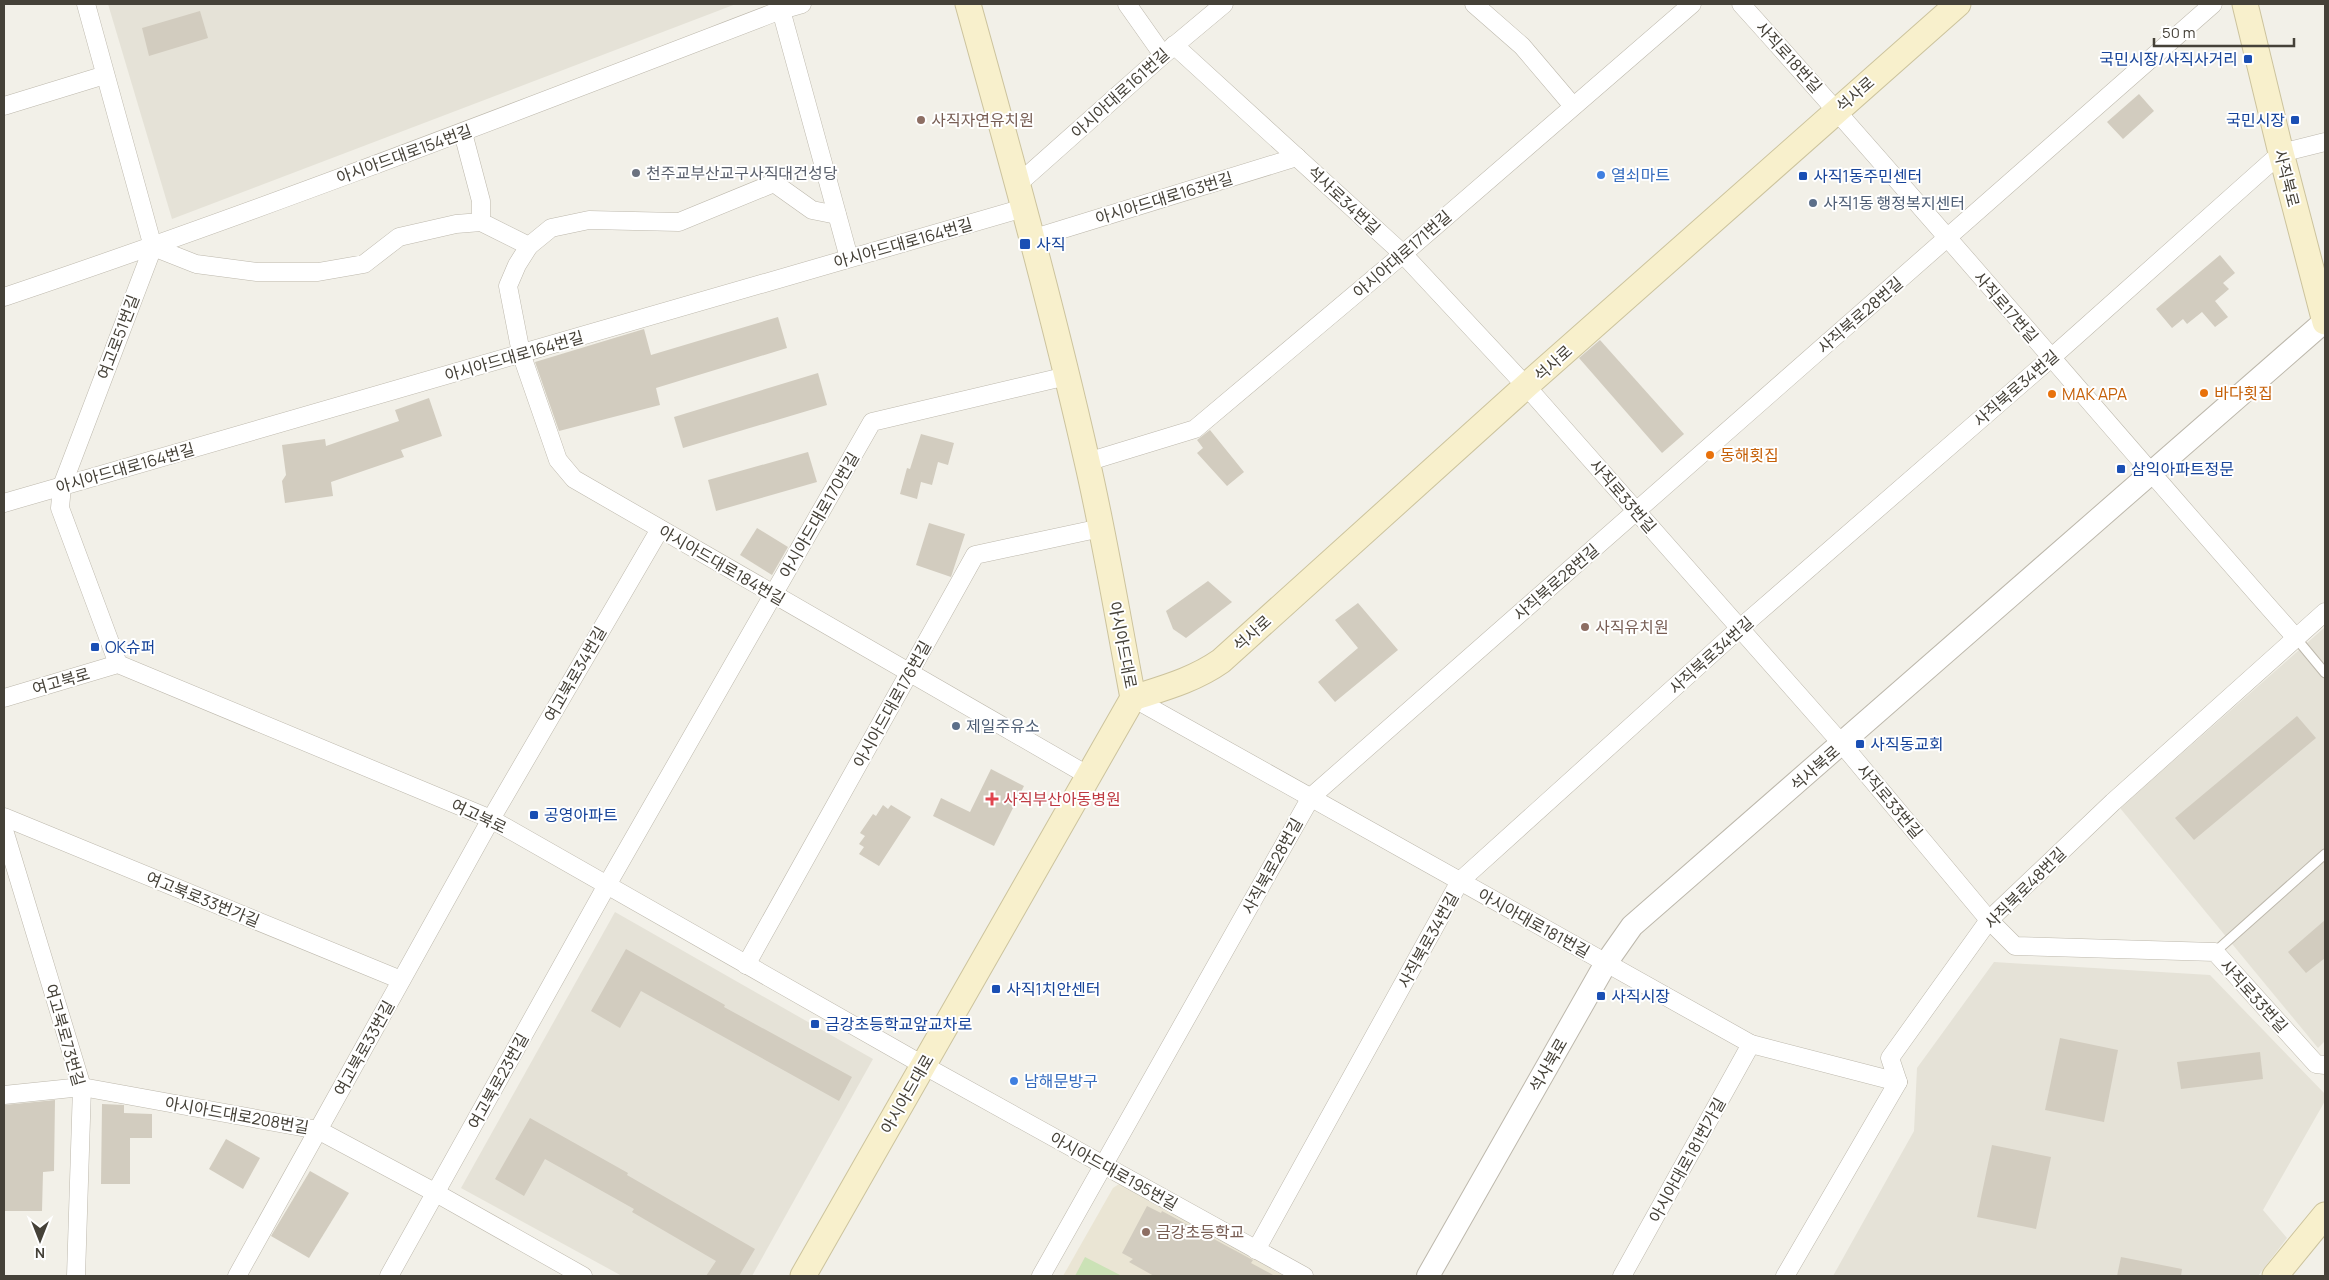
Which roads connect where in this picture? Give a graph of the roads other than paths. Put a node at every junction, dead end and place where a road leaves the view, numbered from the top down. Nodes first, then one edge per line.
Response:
1 (86, 4) edge
2 (802, 4) edge
3 (968, 4) edge
4 (1128, 4) edge
5 (1224, 4) edge
6 (1474, 4) edge
7 (1692, 4) edge
8 (1741, 4) edge
9 (1958, 4) edge
10 (2214, 4) edge
11 (2246, 4) edge
12 (781, 10) junction
13 (1169, 50) junction
14 (106, 75) junction
15 (4, 106) edge
16 (1573, 106) junction
17 (1836, 110) junction
18 (463, 132) junction
19 (2325, 142) edge
20 (2281, 153) junction
21 (1297, 157) junction
22 (1018, 184) junction
23 (1024, 208) junction
24 (837, 215) junction
25 (481, 222) junction
26 (1031, 239) junction
27 (1948, 239) junction
28 (529, 246) junction
29 (153, 247) junction
30 (1403, 254) junction
31 (849, 258) junction
32 (4, 297) edge
33 (2325, 321) edge
34 (521, 354) junction
35 (2050, 358) junction
36 (1067, 376) junction
37 (1526, 386) junction
38 (1087, 462) junction
39 (2150, 474) junction
40 (62, 486) junction
41 (4, 503) edge
42 (1636, 511) junction
43 (1101, 528) junction
44 (660, 529) junction
45 (773, 594) junction
46 (2325, 612) edge
47 (1739, 629) junction
48 (2296, 638) junction
49 (118, 664) junction
50 (910, 673) junction
51 (2325, 673) edge
52 (4, 698) edge
53 (1134, 698) junction
54 (1842, 744) junction
55 (1088, 776) junction
56 (1311, 797) junction
57 (4, 818) edge
58 (491, 819) junction
59 (4, 830) edge
60 (2325, 854) edge
61 (1460, 881) junction
62 (607, 885) junction
63 (1989, 920) junction
64 (2214, 952) junction
65 (1606, 963) junction
66 (746, 965) junction
67 (401, 980) junction
68 (1751, 1044) junction
69 (2322, 1062) edge
70 (923, 1065) junction
71 (1898, 1082) junction
72 (82, 1087) junction
73 (4, 1095) edge
74 (318, 1130) junction
75 (1103, 1165) junction
76 (436, 1193) junction
77 (2325, 1215) edge
78 (1256, 1250) junction
79 (76, 1276) edge
80 (237, 1276) edge
81 (389, 1276) edge
82 (583, 1276) edge
83 (803, 1276) edge
84 (1041, 1276) edge
85 (1304, 1276) edge
86 (1428, 1276) edge
87 (1622, 1276) edge
88 (1786, 1276) edge
89 (2275, 1276) edge

1 - 14 street
2 - 12 street, 아시아드대로154번길
3 - 22 main road, 아시아드대로
4 - 13 street, 석사로34번길
5 - 13 street, 아시아대로161번길
6 - 16 street
7 - 16 street, 아시아대로171번길
8 - 17 street, 사직로18번길
9 - 17 main road, 석사로
10 - 27 street, 사직북로28번길
11 - 20 main road, 사직북로
12 - 18 street, 아시아드대로154번길
12 - 24 street
13 - 21 street, 석사로34번길
13 - 22 street, 아시아대로161번길
14 - 15 street
14 - 29 street
16 - 30 street, 아시아대로171번길
17 - 27 street, 사직로17번길
17 - 37 main road, 석사로
18 - 25 street
18 - 29 street, 아시아드대로154번길
19 - 20 street
20 - 33 main road, 사직북로
20 - 35 street, 사직북로34번길
21 - 26 street, 아시아드대로163번길
21 - 30 street, 석사로34번길
22 - 23 main road, 아시아드대로
23 - 26 main road, 아시아드대로
23 - 31 street, 아시아드대로164번길
24 - 28 street, 아시아드대로184번길
24 - 31 street
25 - 28 street
25 - 29 street
26 - 36 main road, 아시아드대로
27 - 35 street, 사직로17번길
27 - 42 street, 사직북로28번길
28 - 34 street, 아시아드대로184번길
29 - 32 street, 아시아드대로154번길
29 - 40 street, 여고로51번길
30 - 37 street, 석사로34번길
30 - 38 street, 아시아대로171번길
31 - 34 street, 아시아드대로164번길
33 - 39 street, 석사북로
34 - 40 street, 아시아드대로164번길
34 - 44 street, 아시아드대로184번길
35 - 39 street, 사직로17번길
35 - 47 street, 사직북로34번길
36 - 38 main road, 아시아드대로
36 - 45 street, 아시아드대로170번길
37 - 42 street, 사직로33번길
37 - 53 main road, 석사로
38 - 43 main road, 아시아드대로
39 - 48 street, 사직로17번길
39 - 54 street, 석사북로
40 - 41 street, 아시아드대로164번길
40 - 49 street, 여고로51번길
42 - 47 street, 사직로33번길
42 - 56 street, 사직북로28번길
43 - 50 street, 아시아드대로176번길
43 - 53 main road, 아시아드대로
44 - 45 street, 아시아드대로184번길
44 - 58 street, 여고북로34번길
45 - 50 street, 아시아드대로184번길
45 - 62 street, 아시아드대로170번길
46 - 48 street, 사직북로48번길
47 - 54 street, 사직로33번길
47 - 61 street, 사직북로34번길
48 - 51 lane
48 - 63 street, 사직북로48번길
49 - 52 street, 여고북로
49 - 58 street, 여고북로
50 - 55 street, 아시아드대로184번길
50 - 66 street, 아시아드대로176번길
53 - 55 main road, 아시아드대로
53 - 56 street, 아시아대로181번길
54 - 63 street, 사직로33번길
54 - 65 street, 석사북로
55 - 70 main road, 아시아드대로
56 - 61 street, 아시아대로181번길
56 - 75 street, 사직북로28번길
57 - 67 street, 여고북로33번가길
58 - 62 street, 여고북로
58 - 67 street, 여고북로33번길
59 - 72 street, 여고북로73번길
60 - 64 lane
61 - 65 street, 아시아대로181번길
61 - 78 street, 사직북로34번길
62 - 66 street, 여고북로
62 - 76 street, 여고북로23번길
63 - 64 street, 사직로33번길
63 - 71 street, 사직북로48번길
64 - 69 street, 사직로33번길
65 - 68 street, 아시아대로181번길
65 - 86 street, 석사북로
66 - 70 street, 여고북로
67 - 74 street, 여고북로33번길
68 - 71 street, 아시아대로181번길
68 - 87 street, 아시아대로181번가길
70 - 75 street, 아시아드대로195번길
70 - 83 main road, 아시아드대로
71 - 88 street
72 - 73 street, 아시아드대로208번길
72 - 74 street, 아시아드대로208번길
72 - 79 street, 여고북로73번길
74 - 76 street, 아시아드대로208번길
74 - 80 street, 여고북로33번길
75 - 78 street, 아시아드대로195번길
75 - 84 street, 사직북로28번길
76 - 81 street, 여고북로23번길
76 - 82 street, 아시아드대로208번길
77 - 89 main road
78 - 85 street, 아시아드대로195번길

